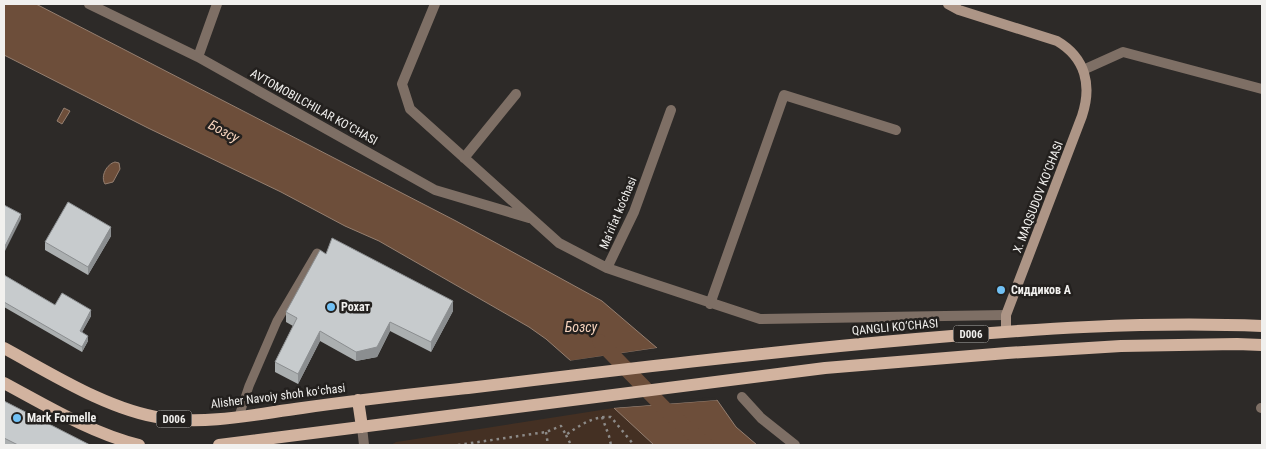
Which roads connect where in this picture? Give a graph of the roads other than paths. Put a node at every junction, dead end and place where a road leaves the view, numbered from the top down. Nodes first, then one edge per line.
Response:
1 (88, 4) edge
2 (216, 4) edge
3 (435, 4) edge
4 (948, 4) edge
5 (198, 57) junction
6 (1082, 70) junction
7 (1262, 89) edge
8 (516, 94) dead end
9 (671, 110) dead end
10 (896, 130) dead end
11 (464, 158) junction
12 (532, 219) junction
13 (317, 253) edge
14 (607, 268) junction
15 (710, 304) junction
16 (1006, 314) junction
17 (1262, 326) edge
18 (1006, 331) junction
19 (1262, 345) edge
20 (4, 348) edge
21 (1007, 353) junction
22 (570, 376) joint
23 (4, 383) edge
24 (742, 398) dead end
25 (358, 400) junction
26 (239, 416) junction
27 (362, 427) junction
28 (139, 445) edge
29 (220, 445) edge
30 (364, 445) edge
31 (795, 445) edge

1 - 5 street, AVTOMOBILCHILAR KO‘CHASI
2 - 5 street
3 - 11 street, Maʼrifat ko‘chasi
4 - 6 street, X. MAQSUDOV KO‘CHASI
5 - 12 street, AVTOMOBILCHILAR KO‘CHASI
6 - 7 street
6 - 16 street, X. MAQSUDOV KO‘CHASI
8 - 11 street
9 - 14 street, Maʼrifat ko‘chasi
10 - 15 street
11 - 12 street, Maʼrifat ko‘chasi
12 - 14 street, Maʼrifat ko‘chasi
13 - 26 lane
14 - 15 street, QANGLI KO‘CHASI
15 - 16 street, QANGLI KO‘CHASI
16 - 18 street, X. MAQSUDOV KO‘CHASI
17 - 18 main road, QANGLI KO‘CHASI / D006
18 - 21 main road
18 - 22 main road, QANGLI KO‘CHASI / D006
19 - 21 main road, D006
20 - 26 main road, Alisher Navoiy shoh koʻchasi / D006
21 - 27 main road, D006
22 - 25 main road, Alisher Navoiy shoh koʻchasi / D006
23 - 28 main road
24 - 31 street
25 - 26 main road, Alisher Navoiy shoh koʻchasi / D006
25 - 27 main road
27 - 29 main road, D006
27 - 30 street

